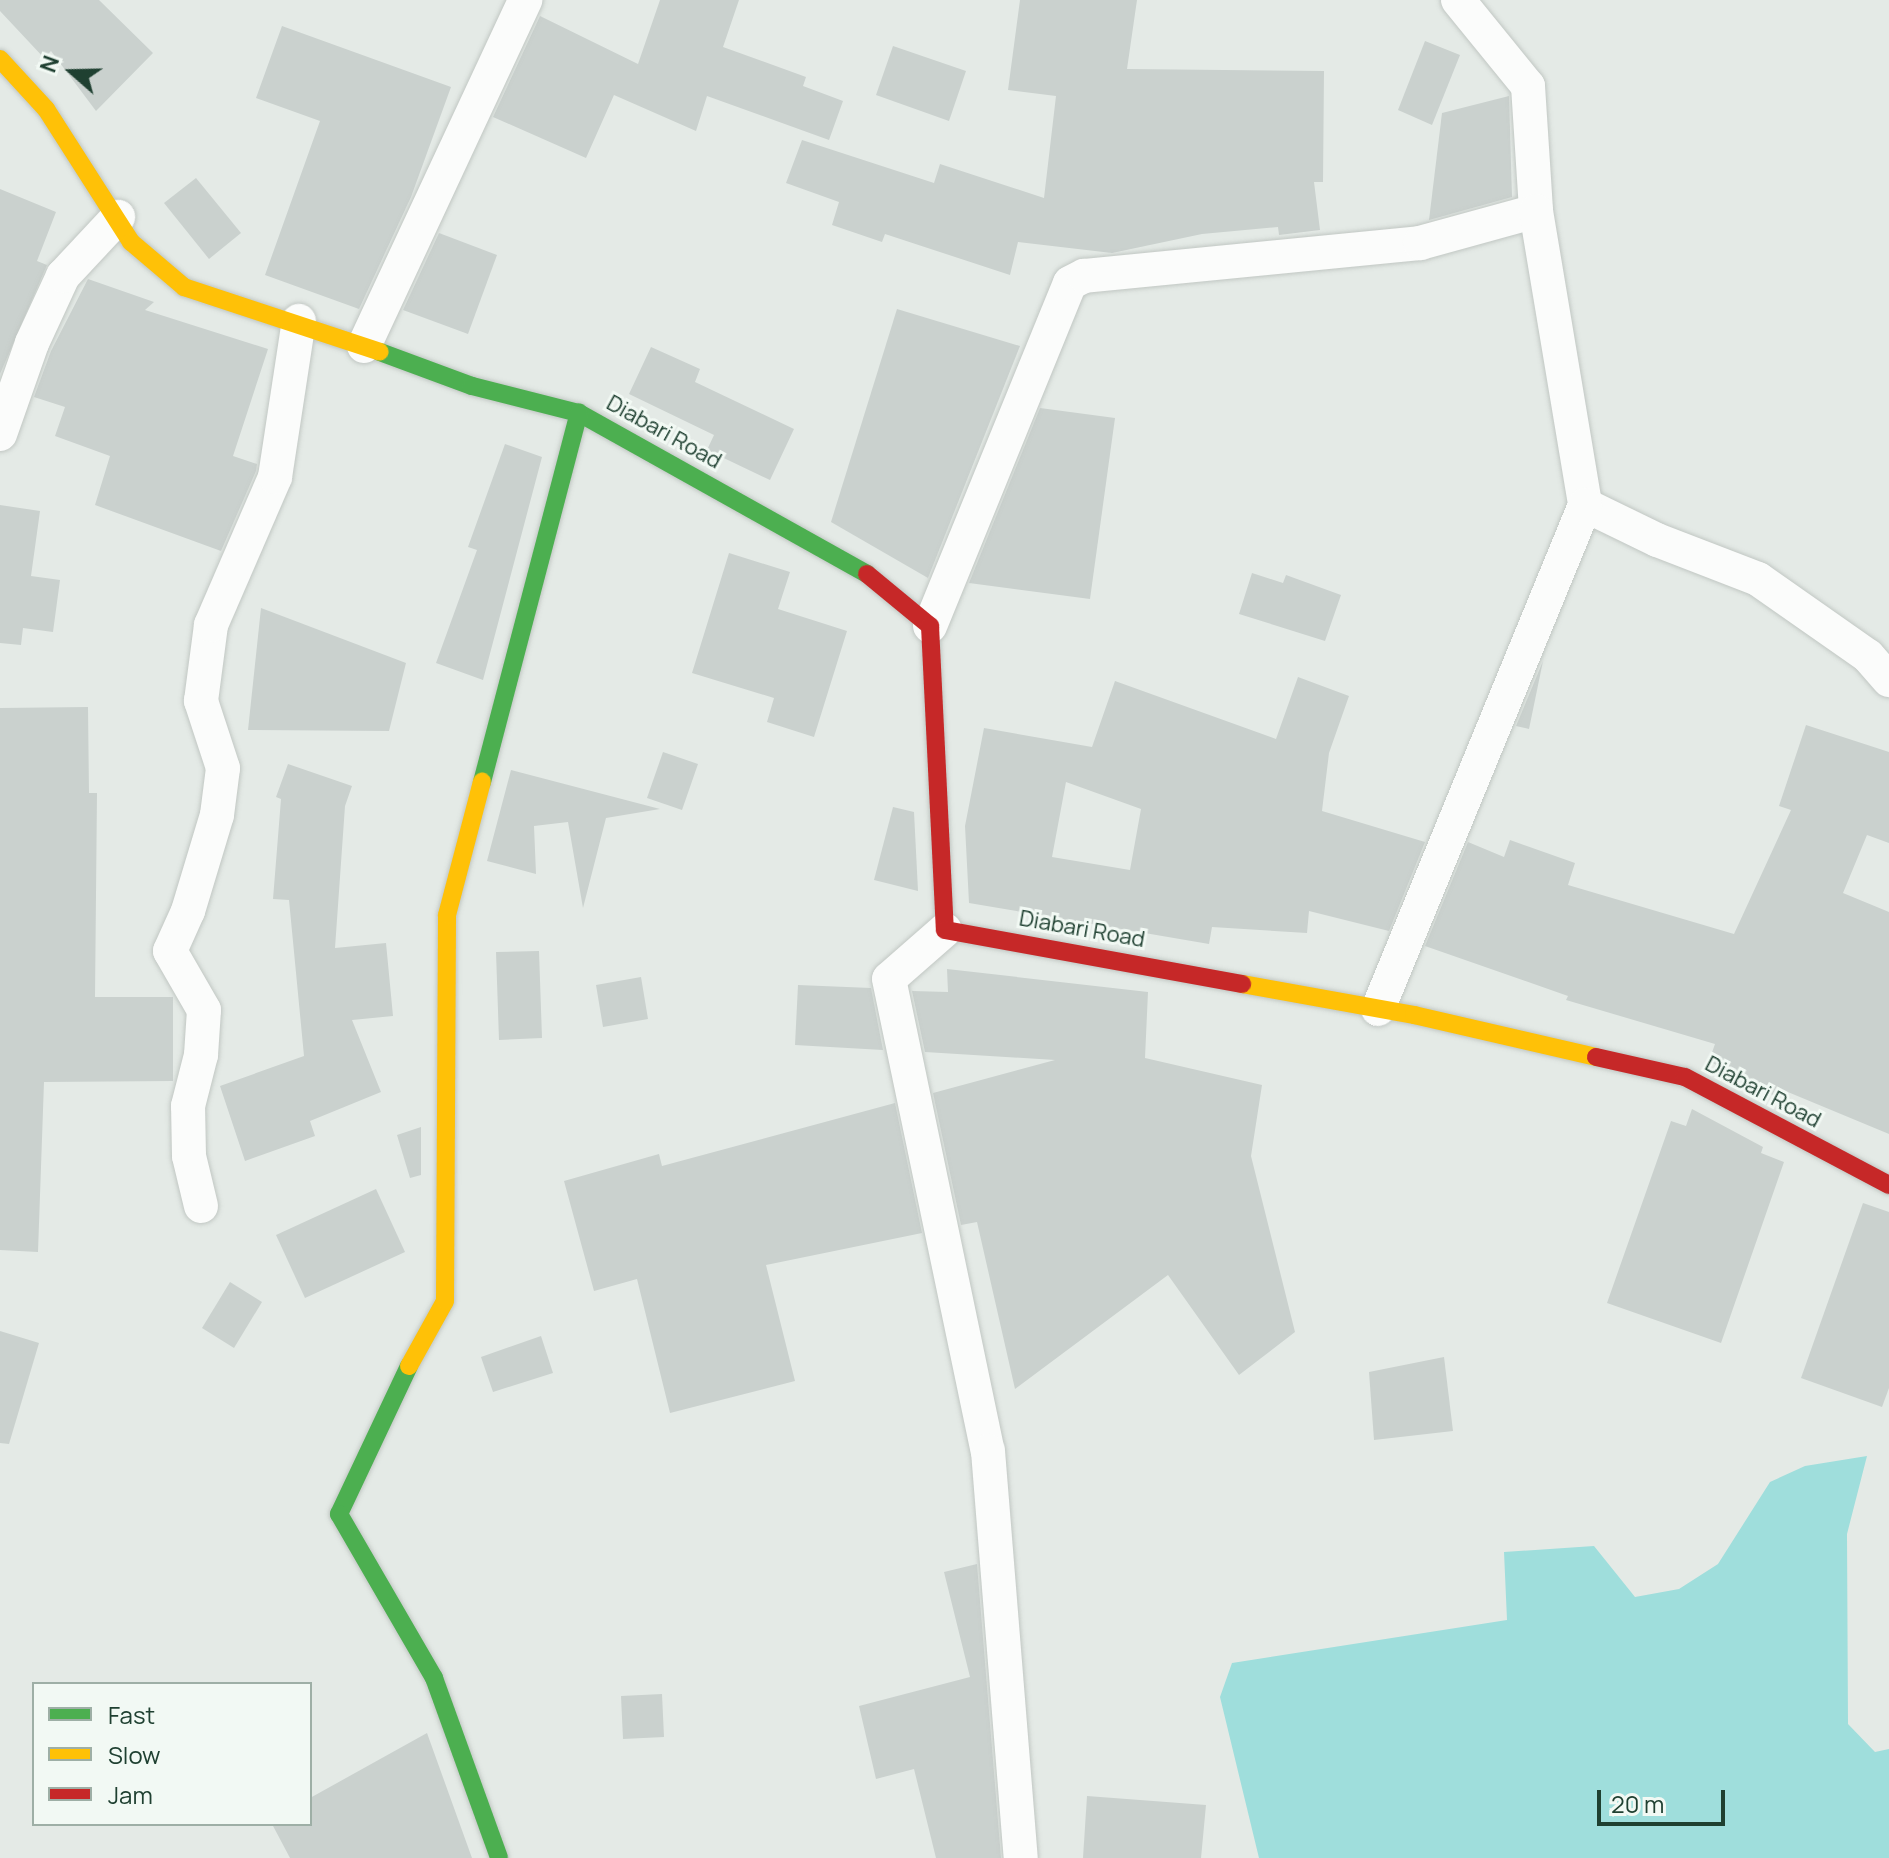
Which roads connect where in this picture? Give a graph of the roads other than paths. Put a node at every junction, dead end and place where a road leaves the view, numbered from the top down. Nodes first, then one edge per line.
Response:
1 (525, 0) edge
2 (1458, 0) edge
3 (0, 59) edge
4 (1536, 211) junction
5 (118, 217) junction
6 (299, 321) junction
7 (364, 346) junction
8 (579, 413) junction
9 (0, 434) edge
10 (1585, 505) junction
11 (930, 626) junction
12 (1889, 680) edge
13 (945, 930) junction
14 (1378, 1009) junction
15 (1889, 1185) edge
16 (201, 1206) dead end
17 (499, 1858) edge
18 (1021, 1858) edge

1 - 7 street
2 - 4 street
3 - 5 street, Diabari Road
4 - 10 street
4 - 11 street
5 - 6 street, Diabari Road
5 - 9 street
6 - 7 street, Diabari Road
6 - 16 street
7 - 8 street, Diabari Road
8 - 11 street, Diabari Road
8 - 17 street
10 - 12 street
10 - 14 street
11 - 13 street
13 - 14 street, Diabari Road
13 - 18 street
14 - 15 street, Diabari Road

